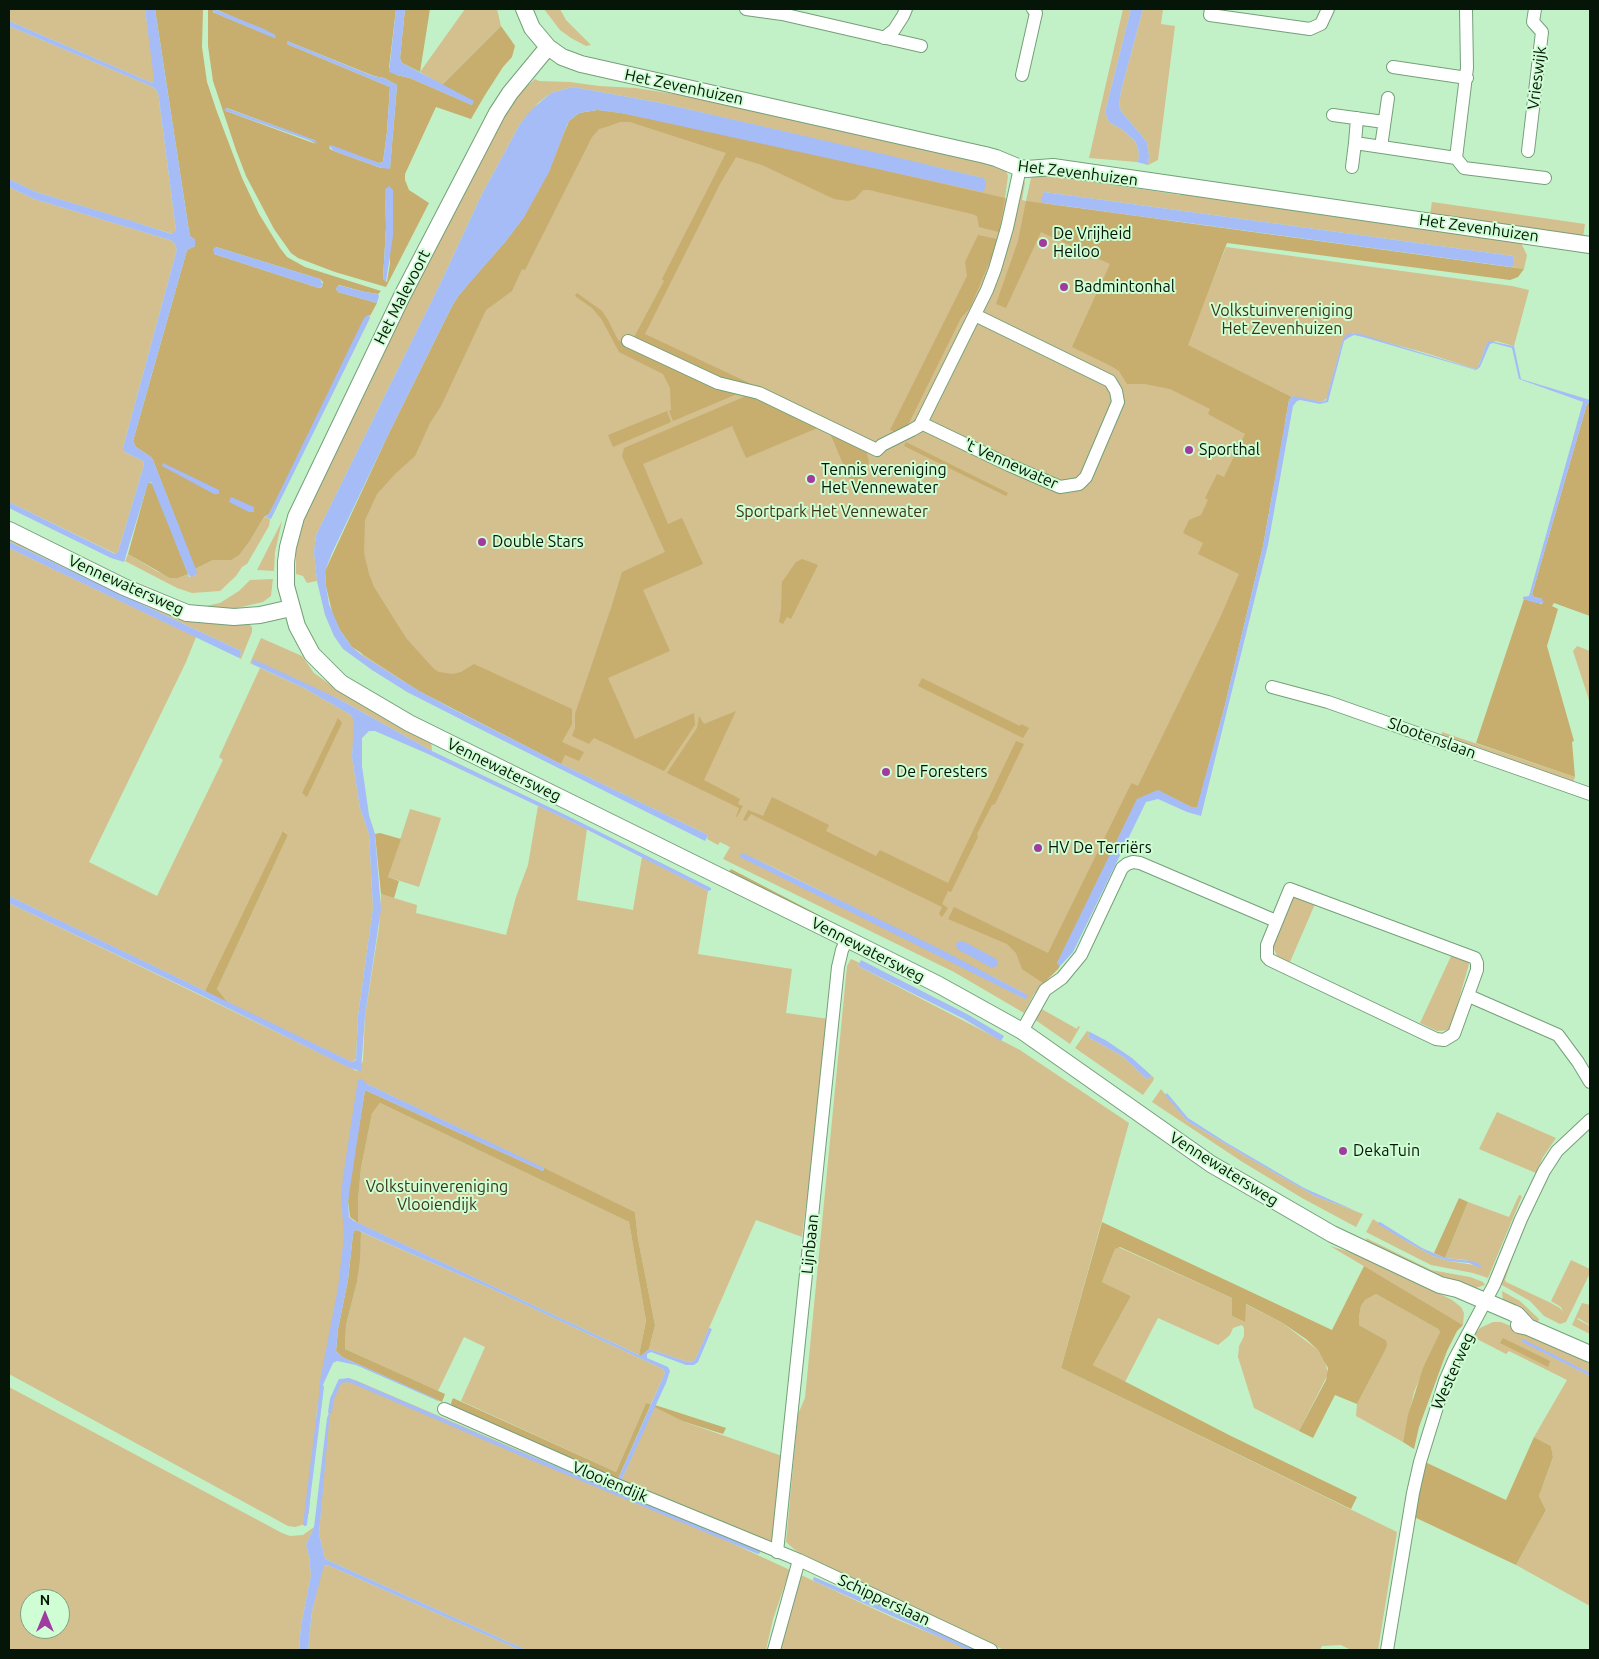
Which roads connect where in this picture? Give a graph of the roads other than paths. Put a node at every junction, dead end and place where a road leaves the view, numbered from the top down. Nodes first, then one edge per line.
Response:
1 (524, 9) edge
2 (746, 9) edge
3 (906, 9) edge
4 (1033, 9) edge
5 (1211, 9) edge
6 (1328, 9) edge
7 (1466, 9) edge
8 (1535, 9) edge
9 (884, 38) junction
10 (921, 46) dead end
11 (548, 47) junction
12 (1393, 67) dead end
13 (1022, 75) dead end
14 (1467, 78) junction
15 (1388, 98) dead end
16 (1333, 115) dead end
17 (1357, 118) junction
18 (1384, 122) junction
19 (1355, 143) junction
20 (1381, 147) junction
21 (1528, 151) dead end
22 (1456, 158) junction
23 (1352, 167) dead end
24 (1020, 168) junction
25 (1545, 178) dead end
26 (1590, 244) edge
27 (975, 315) junction
28 (628, 341) dead end
29 (921, 423) junction
30 (9, 530) edge
31 (291, 608) junction
32 (1272, 687) dead end
33 (1590, 794) edge
34 (1276, 921) junction
35 (848, 939) junction
36 (1469, 996) junction
37 (1022, 1031) junction
38 (1590, 1082) edge
39 (1590, 1120) edge
40 (1484, 1306) junction
41 (1590, 1354) edge
42 (444, 1409) dead end
43 (777, 1552) junction
44 (799, 1560) junction
45 (774, 1650) edge
46 (991, 1650) edge
47 (1387, 1650) edge

1 - 11 street
2 - 9 street
3 - 9 street
4 - 13 street
5 - 6 street
7 - 14 street
8 - 21 street, Vrieswijk
9 - 10 street
11 - 24 street, Het Zevenhuizen
11 - 31 street, Het Malevoort
12 - 14 street
14 - 22 street
15 - 18 street
16 - 17 street
17 - 18 street
17 - 19 street
18 - 20 street
19 - 20 street
19 - 23 street
20 - 22 street
22 - 25 street
24 - 26 street, Het Zevenhuizen
24 - 27 street
27 - 29 street
27 - 29 street, 't Vennewater
28 - 29 street
30 - 31 street, Vennewatersweg
31 - 35 street, Vennewatersweg
32 - 33 street, Slootenslaan
34 - 36 street
34 - 36 street
34 - 37 street
35 - 37 street, Vennewatersweg
35 - 43 street, Lijnbaan
36 - 38 street
37 - 40 street, Vennewatersweg
39 - 40 street, Westerweg
40 - 41 street, Vennewatersweg
40 - 47 street, Westerweg
42 - 43 street, Vlooiendijk
43 - 44 street, Schipperslaan
44 - 45 street
44 - 46 street, Schipperslaan

